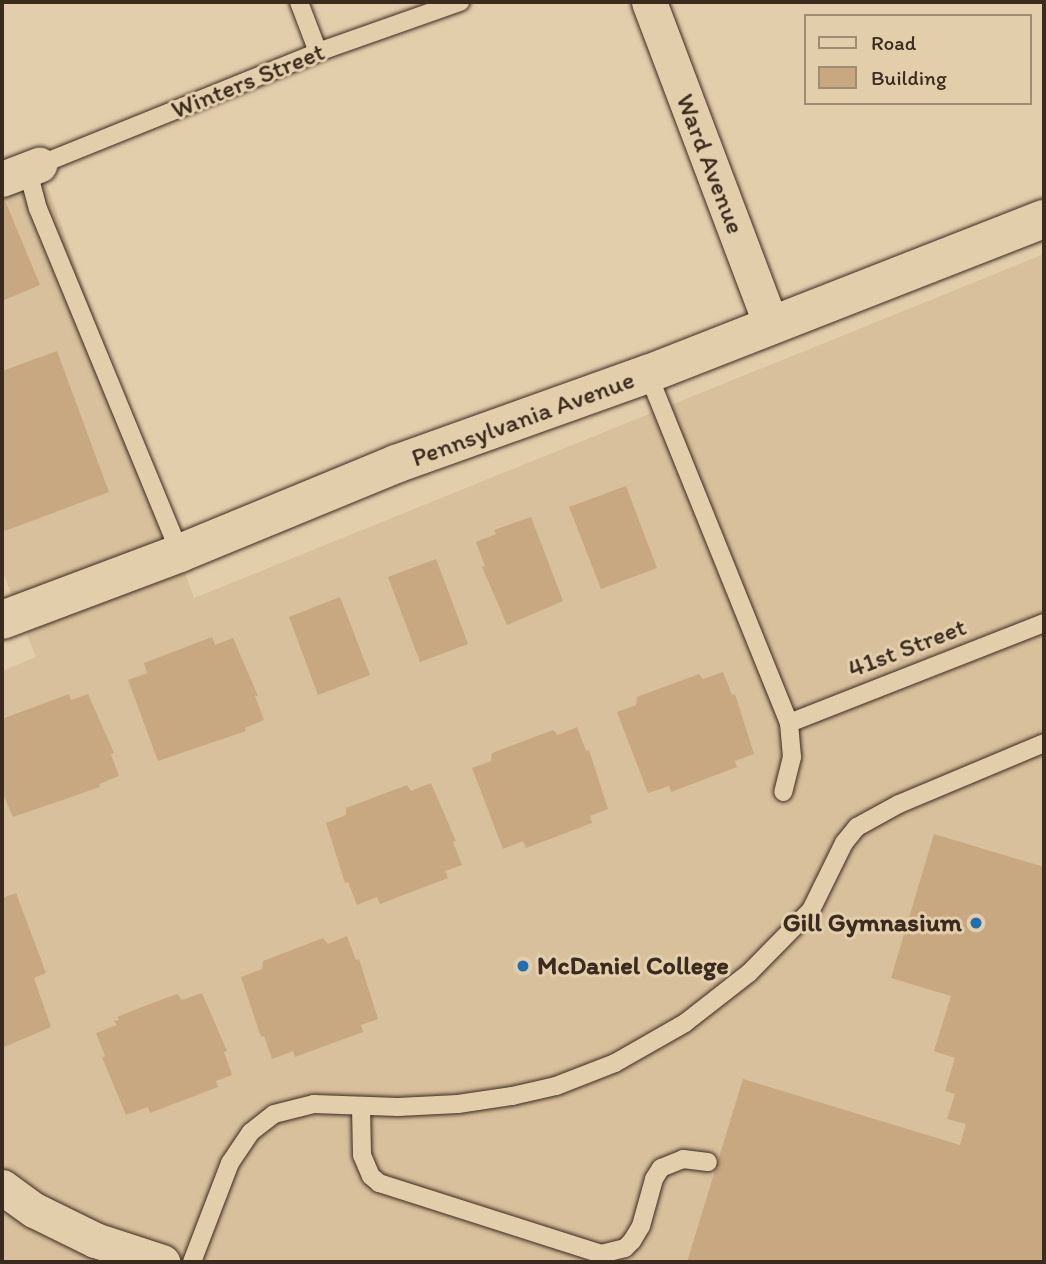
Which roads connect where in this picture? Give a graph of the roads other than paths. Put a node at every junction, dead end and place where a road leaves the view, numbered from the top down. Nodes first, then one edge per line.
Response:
1 (299, 2) edge
2 (460, 2) edge
3 (649, 2) edge
4 (318, 52) junction
5 (39, 166) junction
6 (2, 179) edge
7 (1044, 219) edge
8 (771, 325) junction
9 (648, 374) junction
10 (180, 553) junction
11 (2, 620) edge
12 (1044, 623) edge
13 (789, 723) junction
14 (1044, 743) edge
15 (783, 792) dead end
16 (361, 1107) junction
17 (708, 1163) dead end
18 (2, 1187) edge
19 (162, 1262) edge
20 (192, 1262) edge

1 - 4 lane
2 - 4 lane, Winters Street
3 - 8 street, Ward Avenue
4 - 5 lane, Winters Street
5 - 6 street, Winters Street
5 - 10 lane
7 - 8 main road, Pennsylvania Avenue
8 - 9 main road, Pennsylvania Avenue
9 - 10 main road, Pennsylvania Avenue
9 - 13 lane
10 - 11 main road, Pennsylvania Avenue
12 - 13 lane, 41st Street
13 - 15 lane
14 - 16 lane
16 - 17 lane
16 - 20 lane
18 - 19 street

